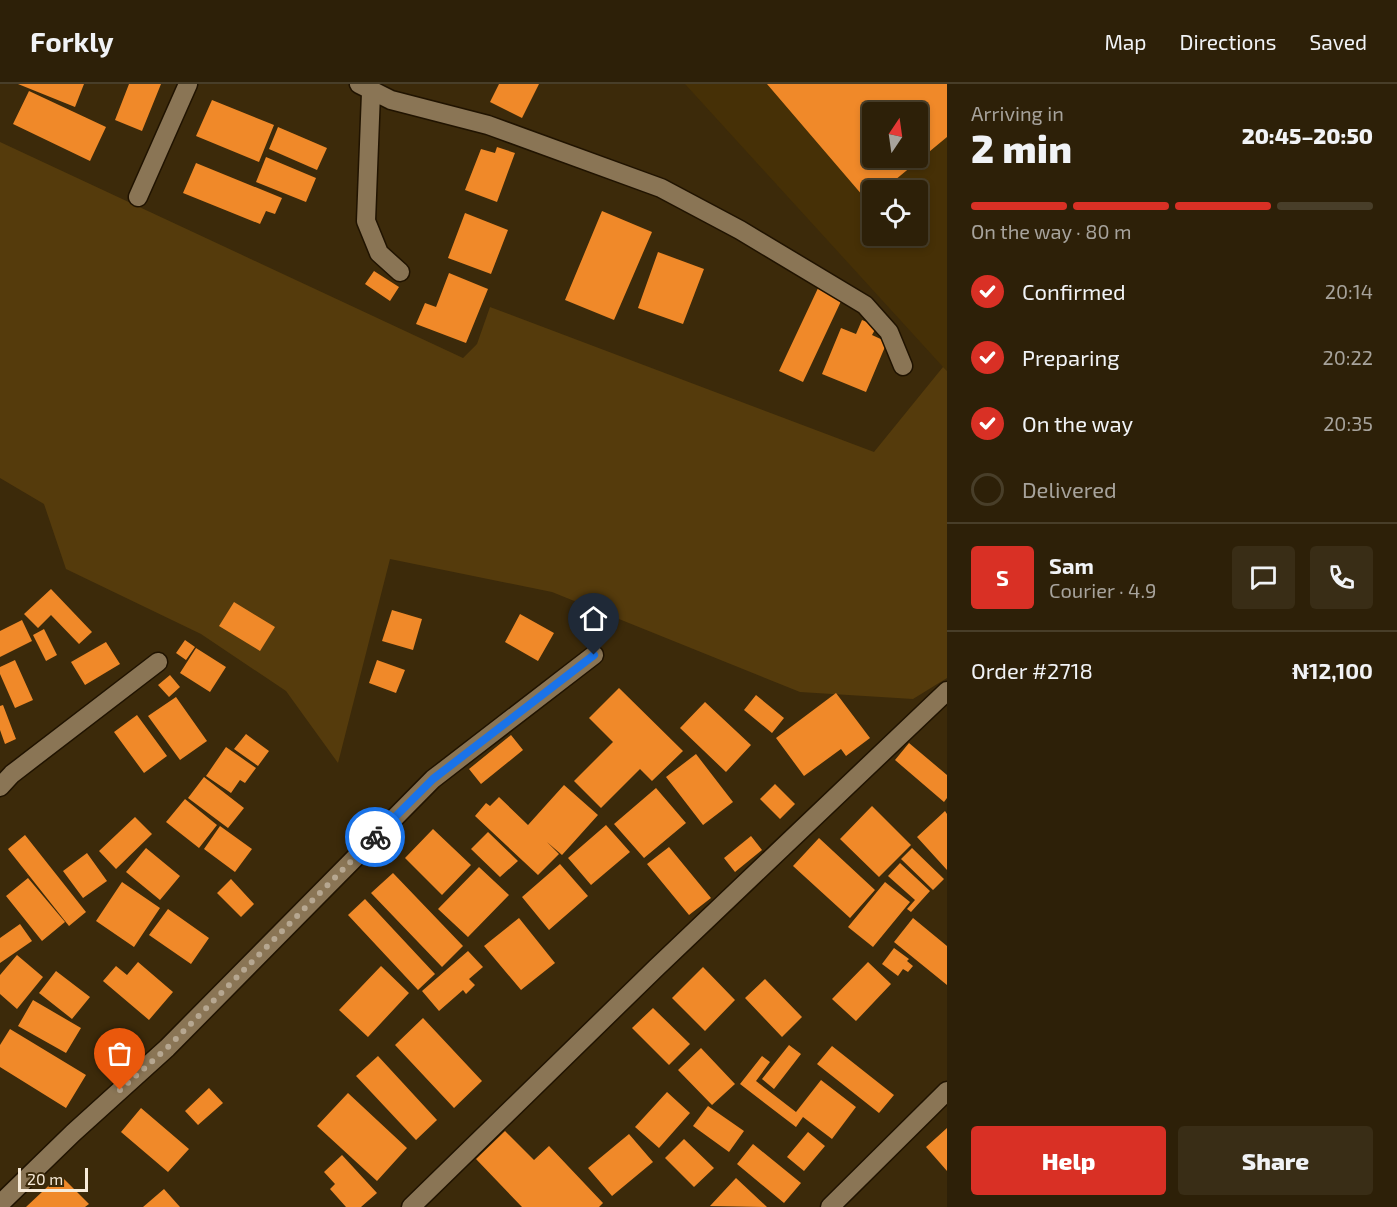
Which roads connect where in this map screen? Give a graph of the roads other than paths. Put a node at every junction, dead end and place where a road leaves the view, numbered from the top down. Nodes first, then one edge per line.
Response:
1 (188, 84) edge
2 (365, 88) edge
3 (138, 197) dead end
4 (400, 273) dead end
5 (903, 366) dead end
6 (594, 655) dead end
7 (158, 662) dead end
8 (947, 691) edge
9 (0, 787) edge
10 (947, 1091) edge
11 (0, 1204) edge
12 (411, 1207) edge
13 (830, 1207) edge

1 - 3 street
2 - 4 street
2 - 5 street
6 - 11 street
7 - 9 street
8 - 12 street
10 - 13 street

